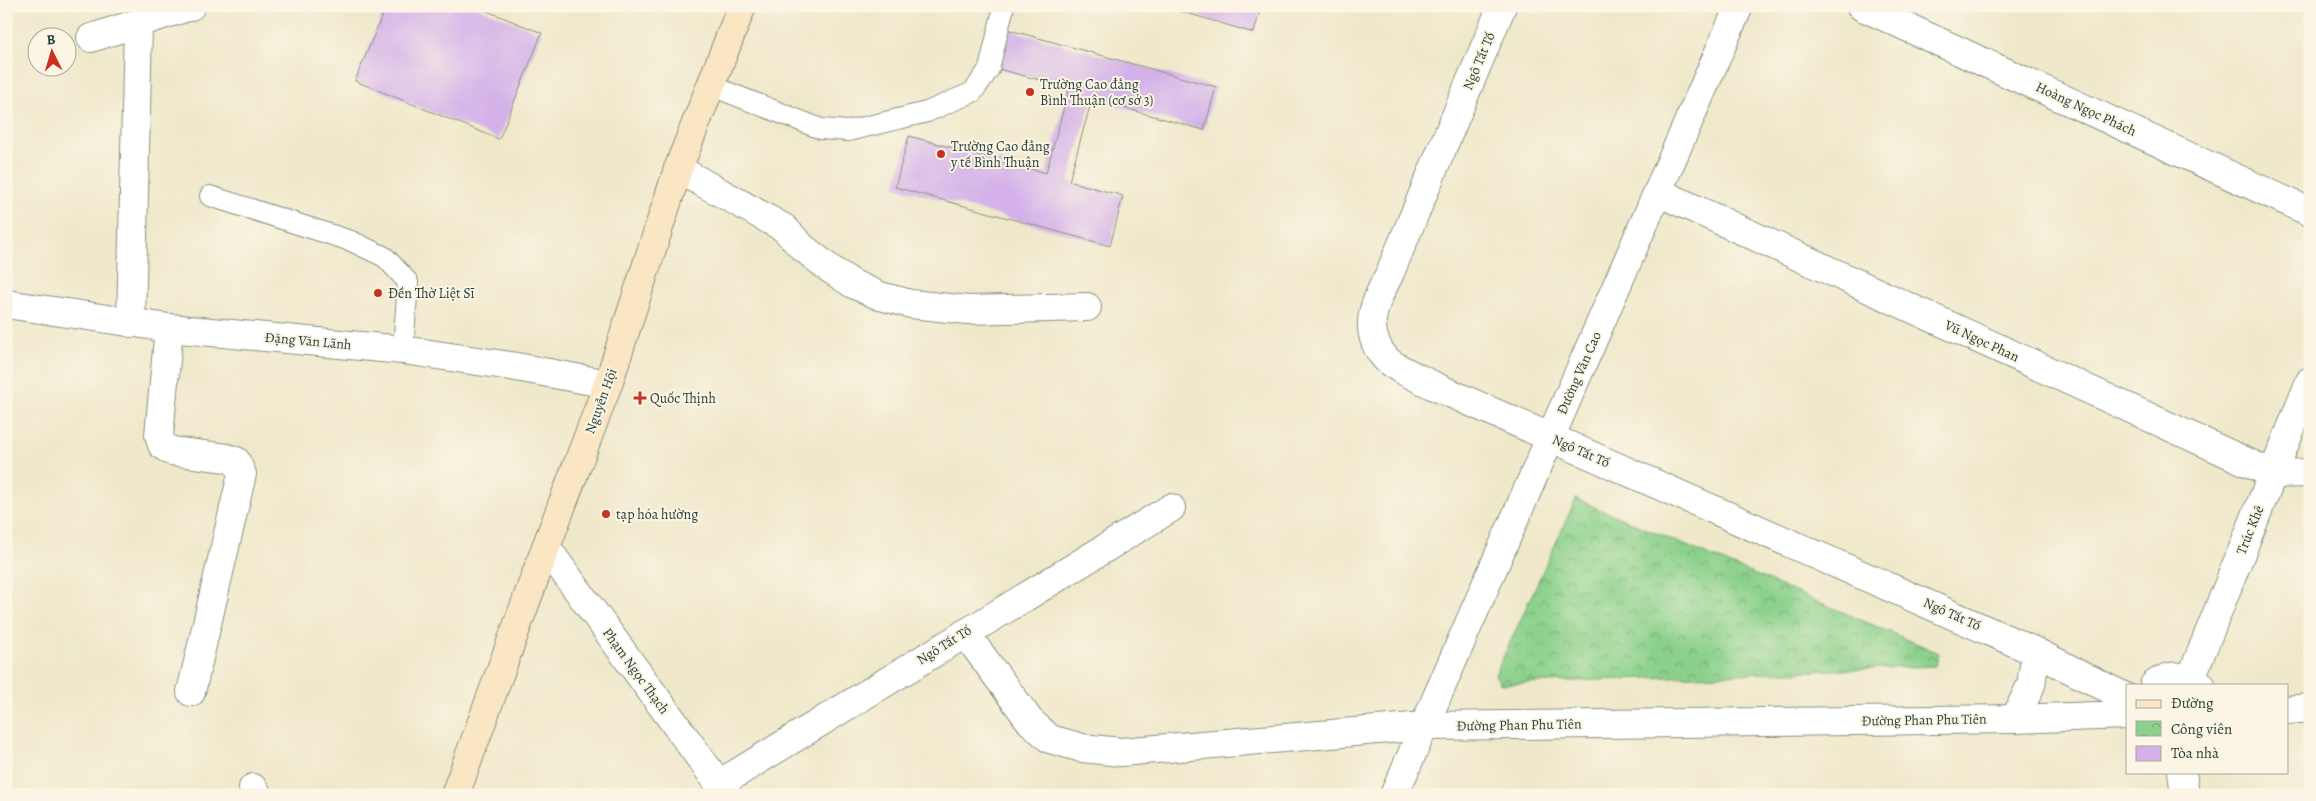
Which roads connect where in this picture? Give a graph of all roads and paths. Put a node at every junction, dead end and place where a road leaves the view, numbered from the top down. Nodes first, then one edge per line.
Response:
1 (191, 6) edge
2 (742, 6) edge
3 (1004, 6) edge
4 (1502, 6) edge
5 (1739, 6) edge
6 (1861, 6) edge
7 (138, 24) junction
8 (91, 38) dead end
9 (712, 86) junction
10 (678, 169) junction
11 (1658, 192) junction
12 (210, 196) dead end
13 (2310, 212) edge
14 (6, 304) edge
15 (1086, 307) dead end
16 (131, 323) junction
17 (169, 328) junction
18 (403, 350) junction
19 (2310, 381) edge
20 (608, 384) junction
21 (1551, 438) junction
22 (2310, 473) edge
23 (2273, 474) junction
24 (1171, 508) dead end
25 (546, 547) junction
26 (965, 633) junction
27 (2036, 652) junction
28 (2196, 682) edge
29 (2156, 684) edge
30 (191, 692) dead end
31 (2126, 697) edge
32 (2310, 708) edge
33 (2288, 710) edge
34 (2126, 715) edge
35 (2016, 719) junction
36 (1424, 726) junction
37 (2182, 774) edge
38 (723, 789) edge
39 (455, 795) edge
40 (1394, 795) edge
41 (2185, 795) edge

1 - 7 street
2 - 9 street, Nguyễn Hội
3 - 9 lane
4 - 21 street, Ngô Tất Tố
5 - 11 street, Đường Văn Cao
6 - 13 street, Hoàng Ngọc Phách
7 - 8 street
7 - 16 street
9 - 10 street, Nguyễn Hội
10 - 15 street
10 - 20 street, Nguyễn Hội
11 - 21 street, Đường Văn Cao
11 - 23 street, Vũ Ngọc Phan
12 - 18 lane
14 - 16 street, Đặng Văn Lãnh
16 - 17 street, Đặng Văn Lãnh
17 - 18 street, Đặng Văn Lãnh
17 - 30 street
18 - 20 street, Đặng Văn Lãnh
19 - 23 street, Trúc Khê
20 - 25 street, Nguyễn Hội
21 - 27 street, Ngô Tất Tố
21 - 36 street, Đường Văn Cao
22 - 23 street, Vũ Ngọc Phan
23 - 28 street, Trúc Khê
24 - 26 street, Ngô Tất Tố
25 - 38 street, Phạm Ngọc Thạch
25 - 39 street, Nguyễn Hội
26 - 36 street, Đường Phan Phu Tiên
26 - 38 street, Ngô Tất Tố
27 - 31 street, Ngô Tất Tố
27 - 35 street
28 - 29 street
32 - 33 street
34 - 35 street, Đường Phan Phu Tiên
35 - 36 street, Đường Phan Phu Tiên
36 - 40 street, Đường Văn Cao
37 - 41 street

